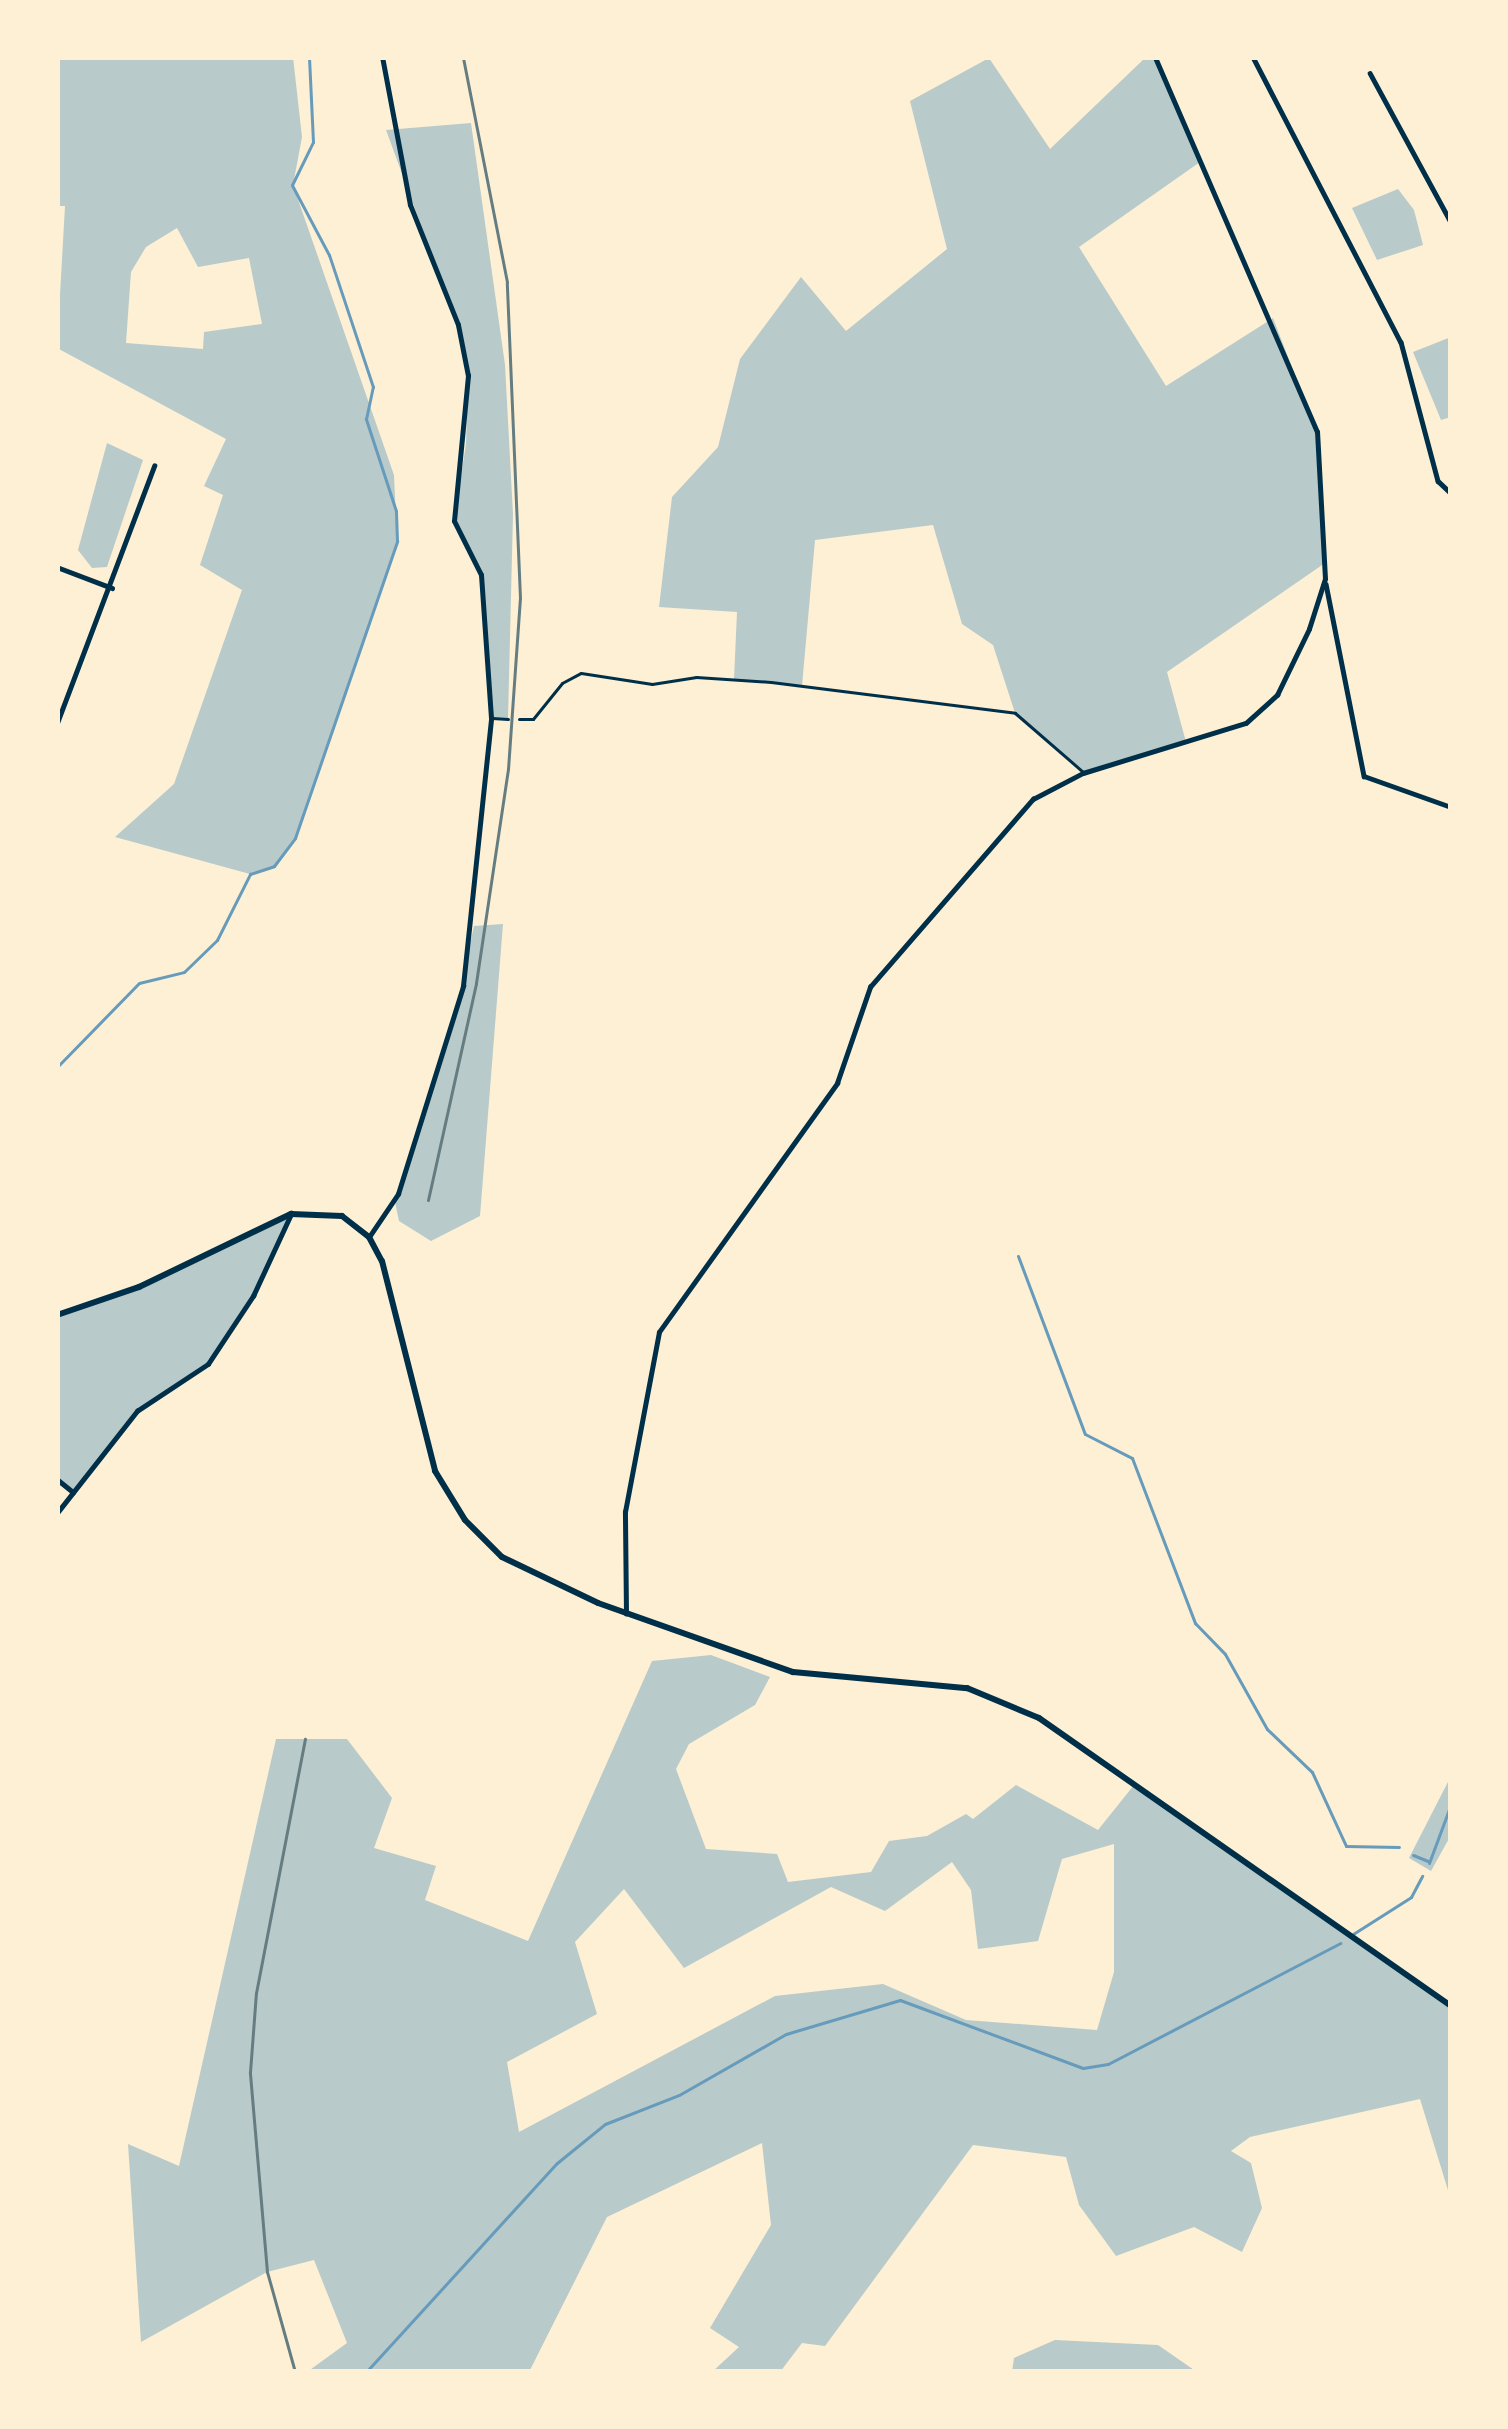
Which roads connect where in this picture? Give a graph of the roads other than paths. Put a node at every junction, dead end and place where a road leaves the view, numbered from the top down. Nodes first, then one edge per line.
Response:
1 (382, 57) edge
2 (1155, 57) edge
3 (1253, 57) edge
4 (1370, 73) dead end
5 (1451, 222) edge
6 (154, 466) dead end
7 (1451, 493) edge
8 (57, 567) edge
9 (1325, 579) junction
10 (112, 588) junction
11 (491, 718) junction
12 (508, 719) dead end
13 (519, 719) dead end
14 (57, 723) edge
15 (1083, 772) junction
16 (1451, 807) edge
17 (291, 1214) junction
18 (369, 1237) junction
19 (57, 1315) edge
20 (57, 1479) edge
21 (74, 1492) junction
22 (57, 1513) edge
23 (626, 1614) junction
24 (1451, 2006) edge

1 - 11 street
2 - 9 street
3 - 7 street
4 - 5 street
6 - 10 street
8 - 10 street
9 - 15 street
9 - 16 street
10 - 14 street
11 - 12 lane
11 - 18 street
13 - 15 lane
15 - 23 street
17 - 18 street
17 - 19 street
17 - 21 street
18 - 23 street
20 - 21 street
21 - 22 street
23 - 24 street

